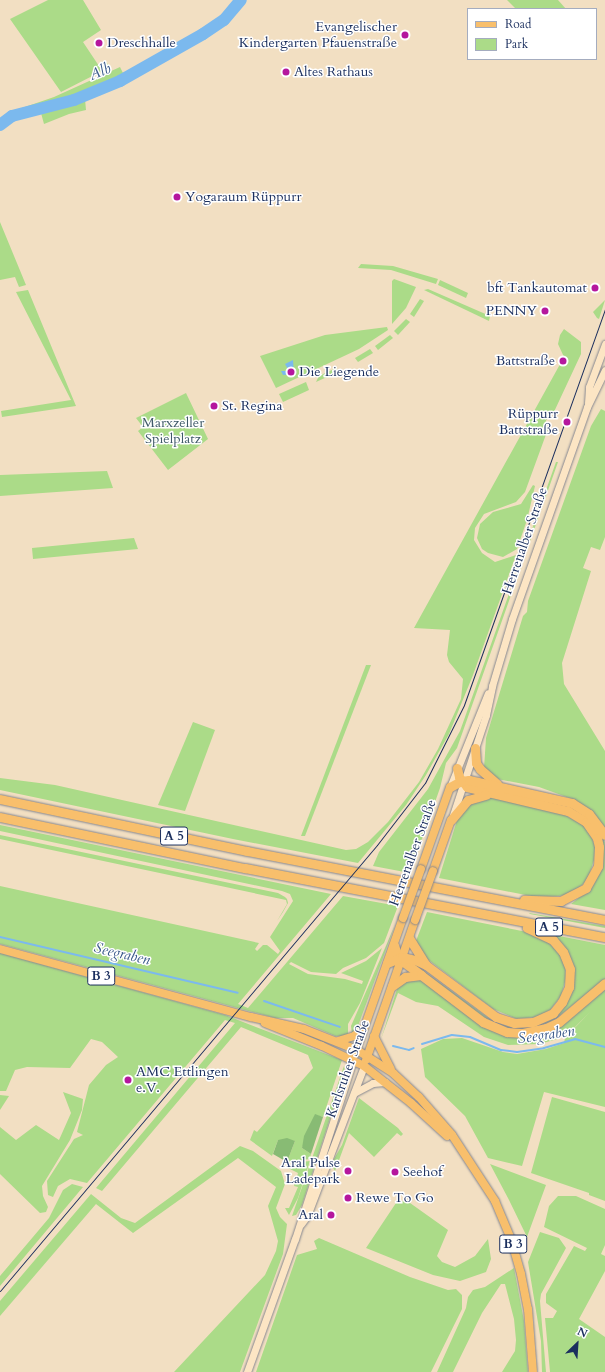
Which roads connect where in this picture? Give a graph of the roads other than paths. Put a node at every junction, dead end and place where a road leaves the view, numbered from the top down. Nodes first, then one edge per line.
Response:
1 (605, 344) edge
2 (605, 370) edge
3 (587, 407) junction
4 (492, 686) junction
5 (475, 748) junction
6 (457, 768) junction
7 (463, 782) junction
8 (450, 787) junction
9 (503, 787) junction
10 (493, 794) junction
11 (0, 799) edge
12 (0, 817) edge
13 (451, 820) junction
14 (605, 834) edge
15 (494, 899) junction
16 (494, 916) junction
17 (403, 918) joint
18 (415, 920) joint
19 (605, 920) edge
20 (605, 937) edge
21 (409, 938) junction
22 (394, 945) junction
23 (0, 949) edge
24 (400, 958) junction
25 (387, 963) junction
26 (426, 965) junction
27 (421, 975) junction
28 (605, 983) edge
29 (392, 986) junction
30 (251, 1017) junction
31 (364, 1028) junction
32 (374, 1036) junction
33 (338, 1041) junction
34 (357, 1050) junction
35 (368, 1056) junction
36 (353, 1060) junction
37 (364, 1066) junction
38 (393, 1073) junction
39 (386, 1082) junction
40 (354, 1093) junction
41 (465, 1154) junction
42 (300, 1225) junction
43 (247, 1372) edge
44 (533, 1372) edge

1 - 3 main road, Herrenalber Straße
2 - 3 main road, Herrenalber Straße
3 - 4 main road, Herrenalber Straße
4 - 5 main road, Herrenalber Straße
4 - 6 main road, Herrenalber Straße
5 - 7 main road, Herrenalber Straße
5 - 9 highway
6 - 7 highway
6 - 8 main road, Herrenalber Straße
7 - 8 highway
7 - 9 highway
7 - 10 highway
7 - 13 main road, Herrenalber Straße
8 - 17 main road, Herrenalber Straße, bridge
9 - 14 highway
10 - 13 highway
10 - 15 highway
11 - 15 highway, A 5
12 - 16 highway, A 5
13 - 18 main road, Herrenalber Straße, bridge
15 - 19 highway, A 5
16 - 20 highway, A 5
16 - 26 highway
17 - 22 main road, Karlsruher Straße
18 - 21 main road, Karlsruher Straße
21 - 24 main road, Karlsruher Straße
21 - 26 highway
22 - 24 highway
22 - 25 main road, Karlsruher Straße
23 - 30 main road, B 3
24 - 25 highway
24 - 26 highway
24 - 27 highway
24 - 29 main road, Karlsruher Straße
25 - 31 main road, Karlsruher Straße
27 - 28 highway
27 - 29 highway
29 - 32 main road, Karlsruher Straße
30 - 33 main road, B 3
30 - 36 main road, B 3
31 - 33 main road
31 - 34 main road, Karlsruher Straße
32 - 35 main road, Karlsruher Straße
32 - 38 main road
33 - 34 main road, B 3
34 - 35 main road, B 3
34 - 36 main road, Karlsruher Straße
35 - 37 main road, Karlsruher Straße
35 - 38 main road, B 3
36 - 37 main road, B 3
36 - 42 main road, Karlsruher Straße
37 - 39 main road, B 3
37 - 40 main road, Karlsruher Straße
38 - 41 main road, B 3
39 - 40 main road
39 - 41 main road, B 3
40 - 42 main road, Karlsruher Straße
41 - 44 main road, B 3
42 - 43 main road, Karlsruher Straße

